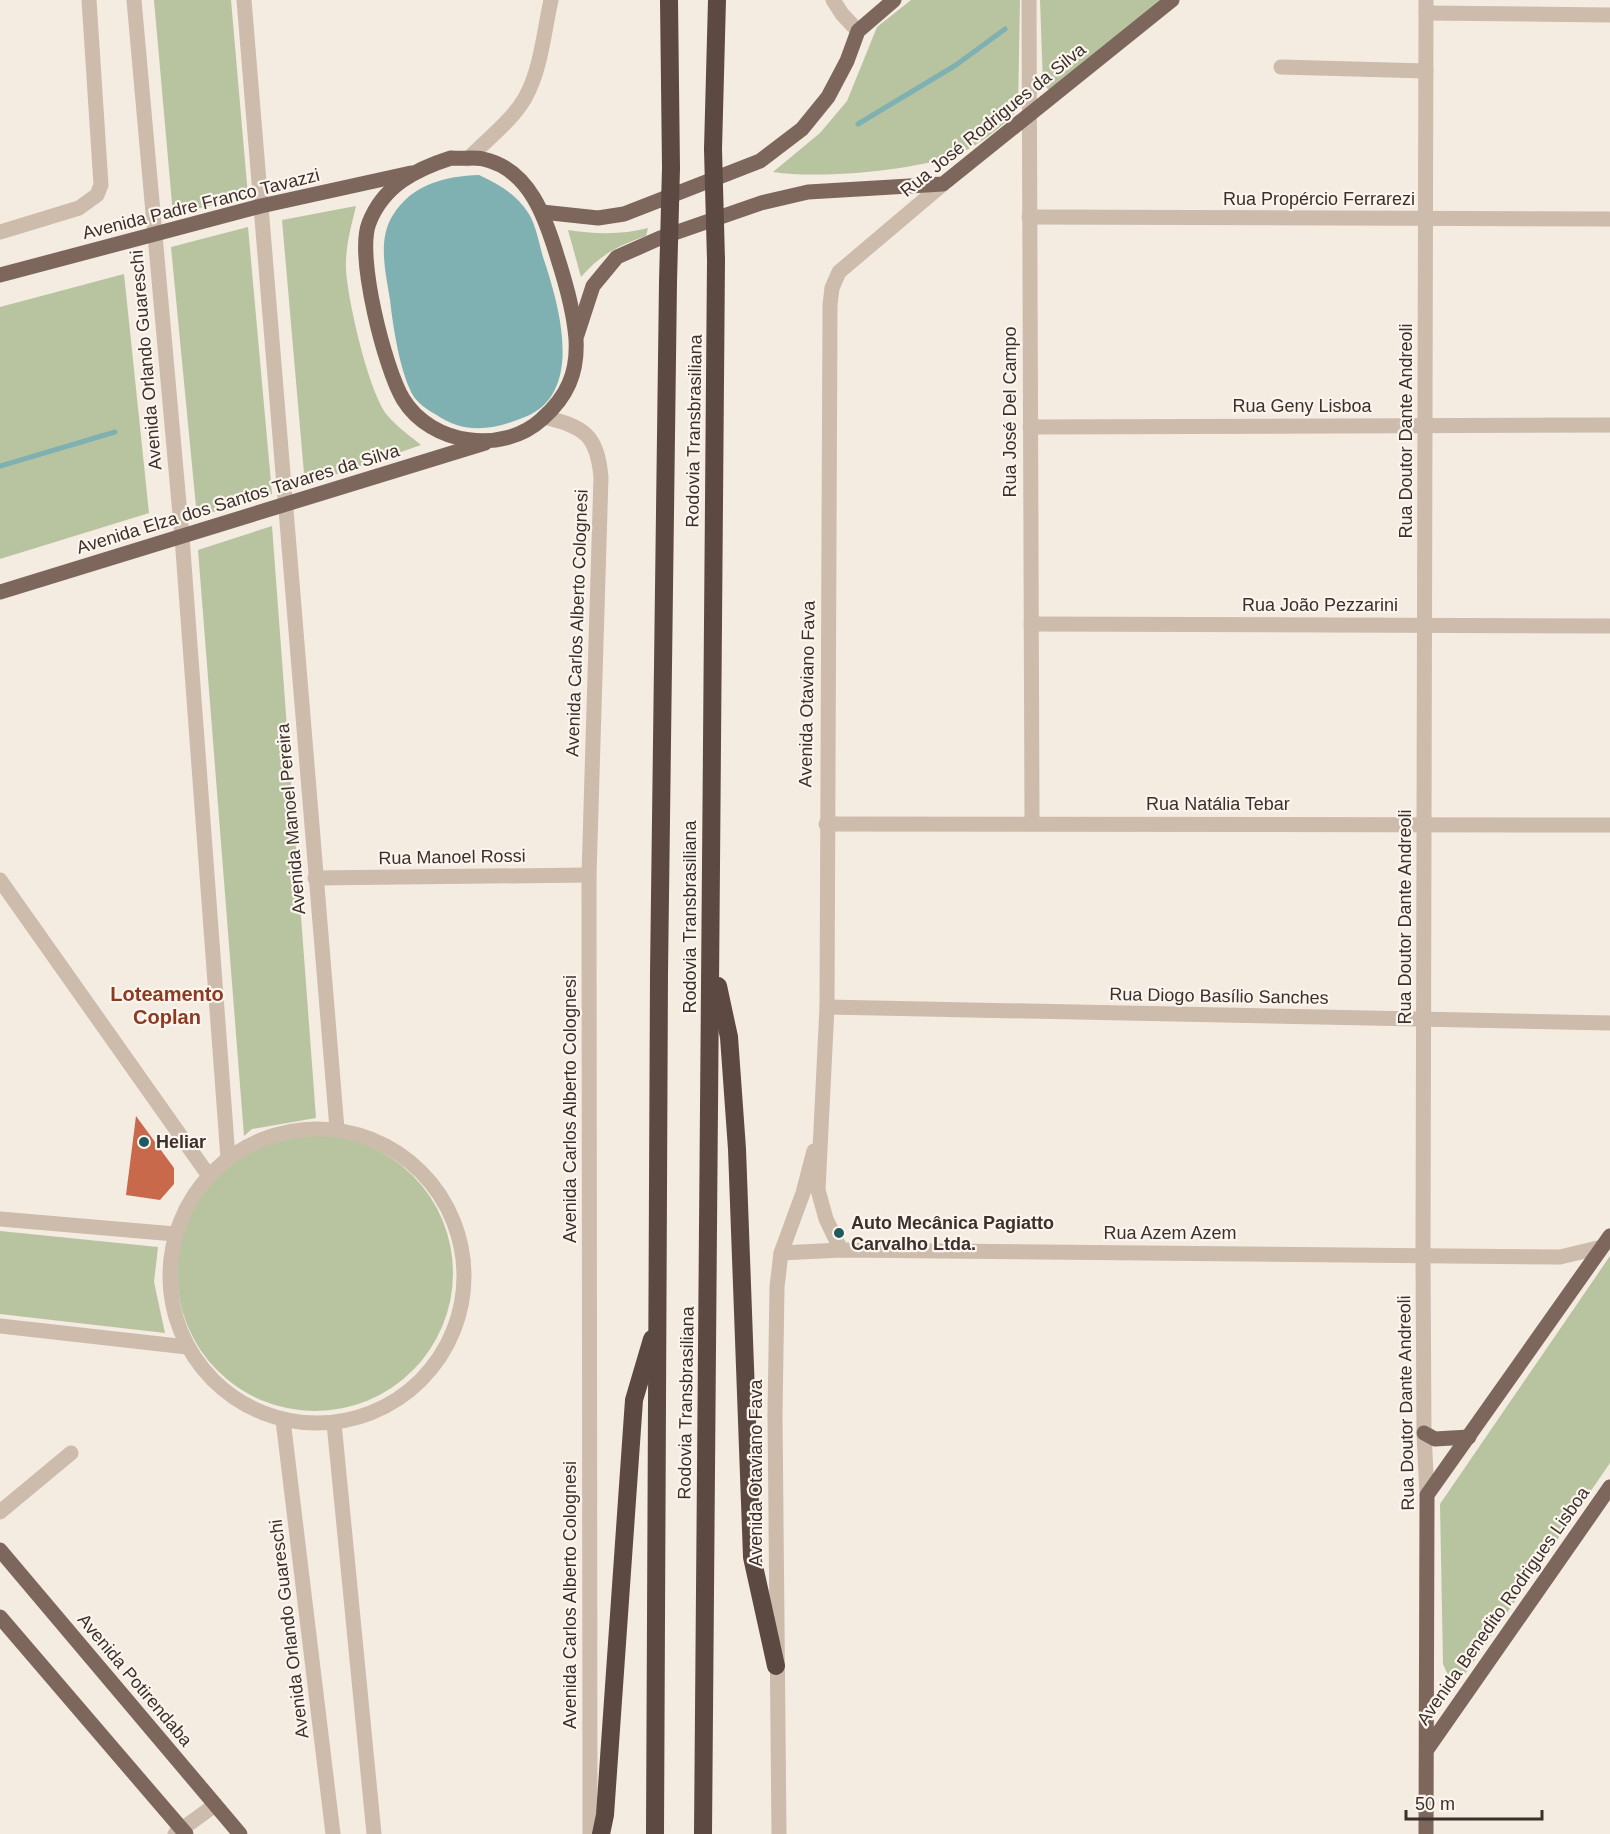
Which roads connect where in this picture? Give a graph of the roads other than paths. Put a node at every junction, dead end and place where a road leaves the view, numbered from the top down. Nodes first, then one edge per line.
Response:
1 (89, 0) edge
2 (134, 0) edge
3 (244, 0) edge
4 (551, 0) edge
5 (669, 0) edge
6 (717, 0) edge
7 (833, 0) edge
8 (894, 0) edge
9 (1029, 0) edge
10 (1172, 0) edge
11 (1426, 6) edge
12 (1610, 15) edge
13 (858, 31) junction
14 (1281, 68) dead end
15 (1426, 71) junction
16 (1028, 116) junction
17 (468, 159) junction
18 (411, 173) junction
19 (943, 184) junction
20 (261, 206) junction
21 (542, 212) junction
22 (1029, 217) junction
23 (1426, 219) junction
24 (1610, 219) edge
25 (0, 232) edge
26 (155, 235) junction
27 (839, 272) joint
28 (0, 275) edge
29 (576, 339) junction
30 (544, 417) junction
31 (1426, 425) junction
32 (1610, 425) edge
33 (1030, 427) junction
34 (487, 442) junction
35 (285, 506) junction
36 (182, 537) junction
37 (0, 592) edge
38 (1031, 624) junction
39 (1425, 624) junction
40 (1610, 626) edge
41 (1032, 823) junction
42 (825, 824) junction
43 (1425, 825) junction
44 (1610, 825) edge
45 (589, 875) junction
46 (315, 878) junction
47 (3, 891) edge
48 (711, 952) junction
49 (826, 1006) junction
50 (1425, 1020) junction
51 (1610, 1023) edge
52 (822, 1119) junction
53 (337, 1129) junction
54 (228, 1158) junction
55 (208, 1176) junction
56 (0, 1219) edge
57 (175, 1234) junction
58 (1606, 1241) edge
59 (841, 1250) junction
60 (781, 1252) junction
61 (1423, 1255) junction
62 (1560, 1257) junction
63 (1583, 1273) junction
64 (658, 1317) junction
65 (0, 1326) edge
66 (187, 1347) junction
67 (283, 1420) junction
68 (334, 1423) junction
69 (1424, 1433) junction
70 (1469, 1437) junction
71 (71, 1453) dead end
72 (1610, 1487) edge
73 (1427, 1495) junction
74 (0, 1512) edge
75 (0, 1550) edge
76 (0, 1617) edge
77 (776, 1666) junction
78 (1428, 1748) junction
79 (215, 1805) junction
80 (181, 1833) edge
81 (240, 1834) edge
82 (333, 1834) edge
83 (374, 1834) edge
84 (590, 1834) edge
85 (601, 1834) edge
86 (655, 1834) edge
87 (703, 1834) edge
88 (779, 1834) edge
89 (1426, 1834) edge

1 - 25 street
2 - 26 street, Avenida Orlando Guareschi
3 - 20 street
4 - 17 street
5 - 64 highway, Rodovia Transbrasiliana, bridge
6 - 48 highway, Rodovia Transbrasiliana, bridge
7 - 13 street
8 - 13 main road
9 - 16 street, Rua José Del Campo
10 - 16 main road, Rua José Rodrigues da Silva
11 - 12 street
11 - 15 street, Rua Doutor Dante Andreoli
13 - 21 main road
14 - 15 street
15 - 23 street, Rua Doutor Dante Andreoli
16 - 19 main road, Rua José Rodrigues da Silva
16 - 22 street, Rua José Del Campo
17 - 18 main road, Avenida Padre Franco Tavazzi
17 - 21 main road, Avenida Padre Franco Tavazzi
18 - 20 main road, Avenida Padre Franco Tavazzi
18 - 34 main road
19 - 27 street, Rua José Rodrigues da Silva
19 - 29 main road
20 - 26 main road, Avenida Padre Franco Tavazzi
20 - 35 street
21 - 29 main road, Avenida Padre Franco Tavazzi
22 - 23 street, Rua Propércio Ferrarezi
22 - 33 street, Rua José Del Campo
23 - 24 street, Rua Propércio Ferrarezi
23 - 31 street, Rua Doutor Dante Andreoli
26 - 28 main road, Avenida Padre Franco Tavazzi
26 - 36 street, Avenida Orlando Guareschi
27 - 42 street, Avenida Otaviano Fava
29 - 30 main road, Avenida Elza dos Santos Tavares da Silva
30 - 34 main road, Avenida Elza dos Santos Tavares da Silva
30 - 45 street, Avenida Carlos Alberto Colognesi
31 - 32 street, Rua Geny Lisboa
31 - 33 street, Rua Geny Lisboa
31 - 39 street, Rua Doutor Dante Andreoli
33 - 38 street, Rua José Del Campo
34 - 35 main road, Avenida Elza dos Santos Tavares da Silva
35 - 36 main road, Avenida Elza dos Santos Tavares da Silva
35 - 46 street, Avenida Manoel Pereira
36 - 37 main road, Avenida Elza dos Santos Tavares da Silva
36 - 54 street
38 - 39 street, Rua João Pezzarini
38 - 41 street, Rua José Del Campo
39 - 40 street, Rua João Pezzarini
39 - 43 street, Rua Doutor Dante Andreoli
41 - 42 street, Rua Natália Tebar
41 - 43 street, Rua Natália Tebar
42 - 49 street, Avenida Otaviano Fava
43 - 44 street, Rua Natália Tebar
43 - 50 street, Rua Doutor Dante Andreoli
45 - 46 street, Rua Manoel Rossi
45 - 84 street, Avenida Carlos Alberto Colognesi
46 - 53 street, Avenida Manoel Pereira
47 - 55 street
48 - 77 highway
48 - 87 highway, Rodovia Transbrasiliana
49 - 50 street, Rua Diogo Basílio Sanches
49 - 52 street, Avenida Otaviano Fava
50 - 51 street, Rua Diogo Basílio Sanches
50 - 61 street, Rua Doutor Dante Andreoli
52 - 59 street, Avenida Otaviano Fava
52 - 60 street, Avenida Otaviano Fava
53 - 54 street
53 - 68 street
54 - 55 street
55 - 57 street
56 - 57 street
57 - 66 street
58 - 62 street, Rua Azem Azem
58 - 63 main road
59 - 60 street, Rua Azem Azem
59 - 61 street, Rua Azem Azem
60 - 77 street, Avenida Otaviano Fava
61 - 62 street, Rua Azem Azem
61 - 69 street, Rua Doutor Dante Andreoli
62 - 63 street
63 - 70 main road
64 - 85 highway
64 - 86 highway, Rodovia Transbrasiliana
65 - 66 street
66 - 67 street
67 - 68 street
67 - 82 street, Avenida Orlando Guareschi
68 - 83 street
69 - 70 main road
69 - 73 street, Rua Doutor Dante Andreoli
70 - 73 main road
71 - 74 street
72 - 78 main road, Avenida Benedito Rodrigues Lisboa
73 - 78 main road, Rua Doutor Dante Andreoli
75 - 79 main road, Avenida Potirendaba
76 - 80 main road
77 - 88 street, Avenida Otaviano Fava
78 - 89 main road, Rua Doutor Dante Andreoli
79 - 80 street
79 - 81 main road, Avenida Potirendaba

